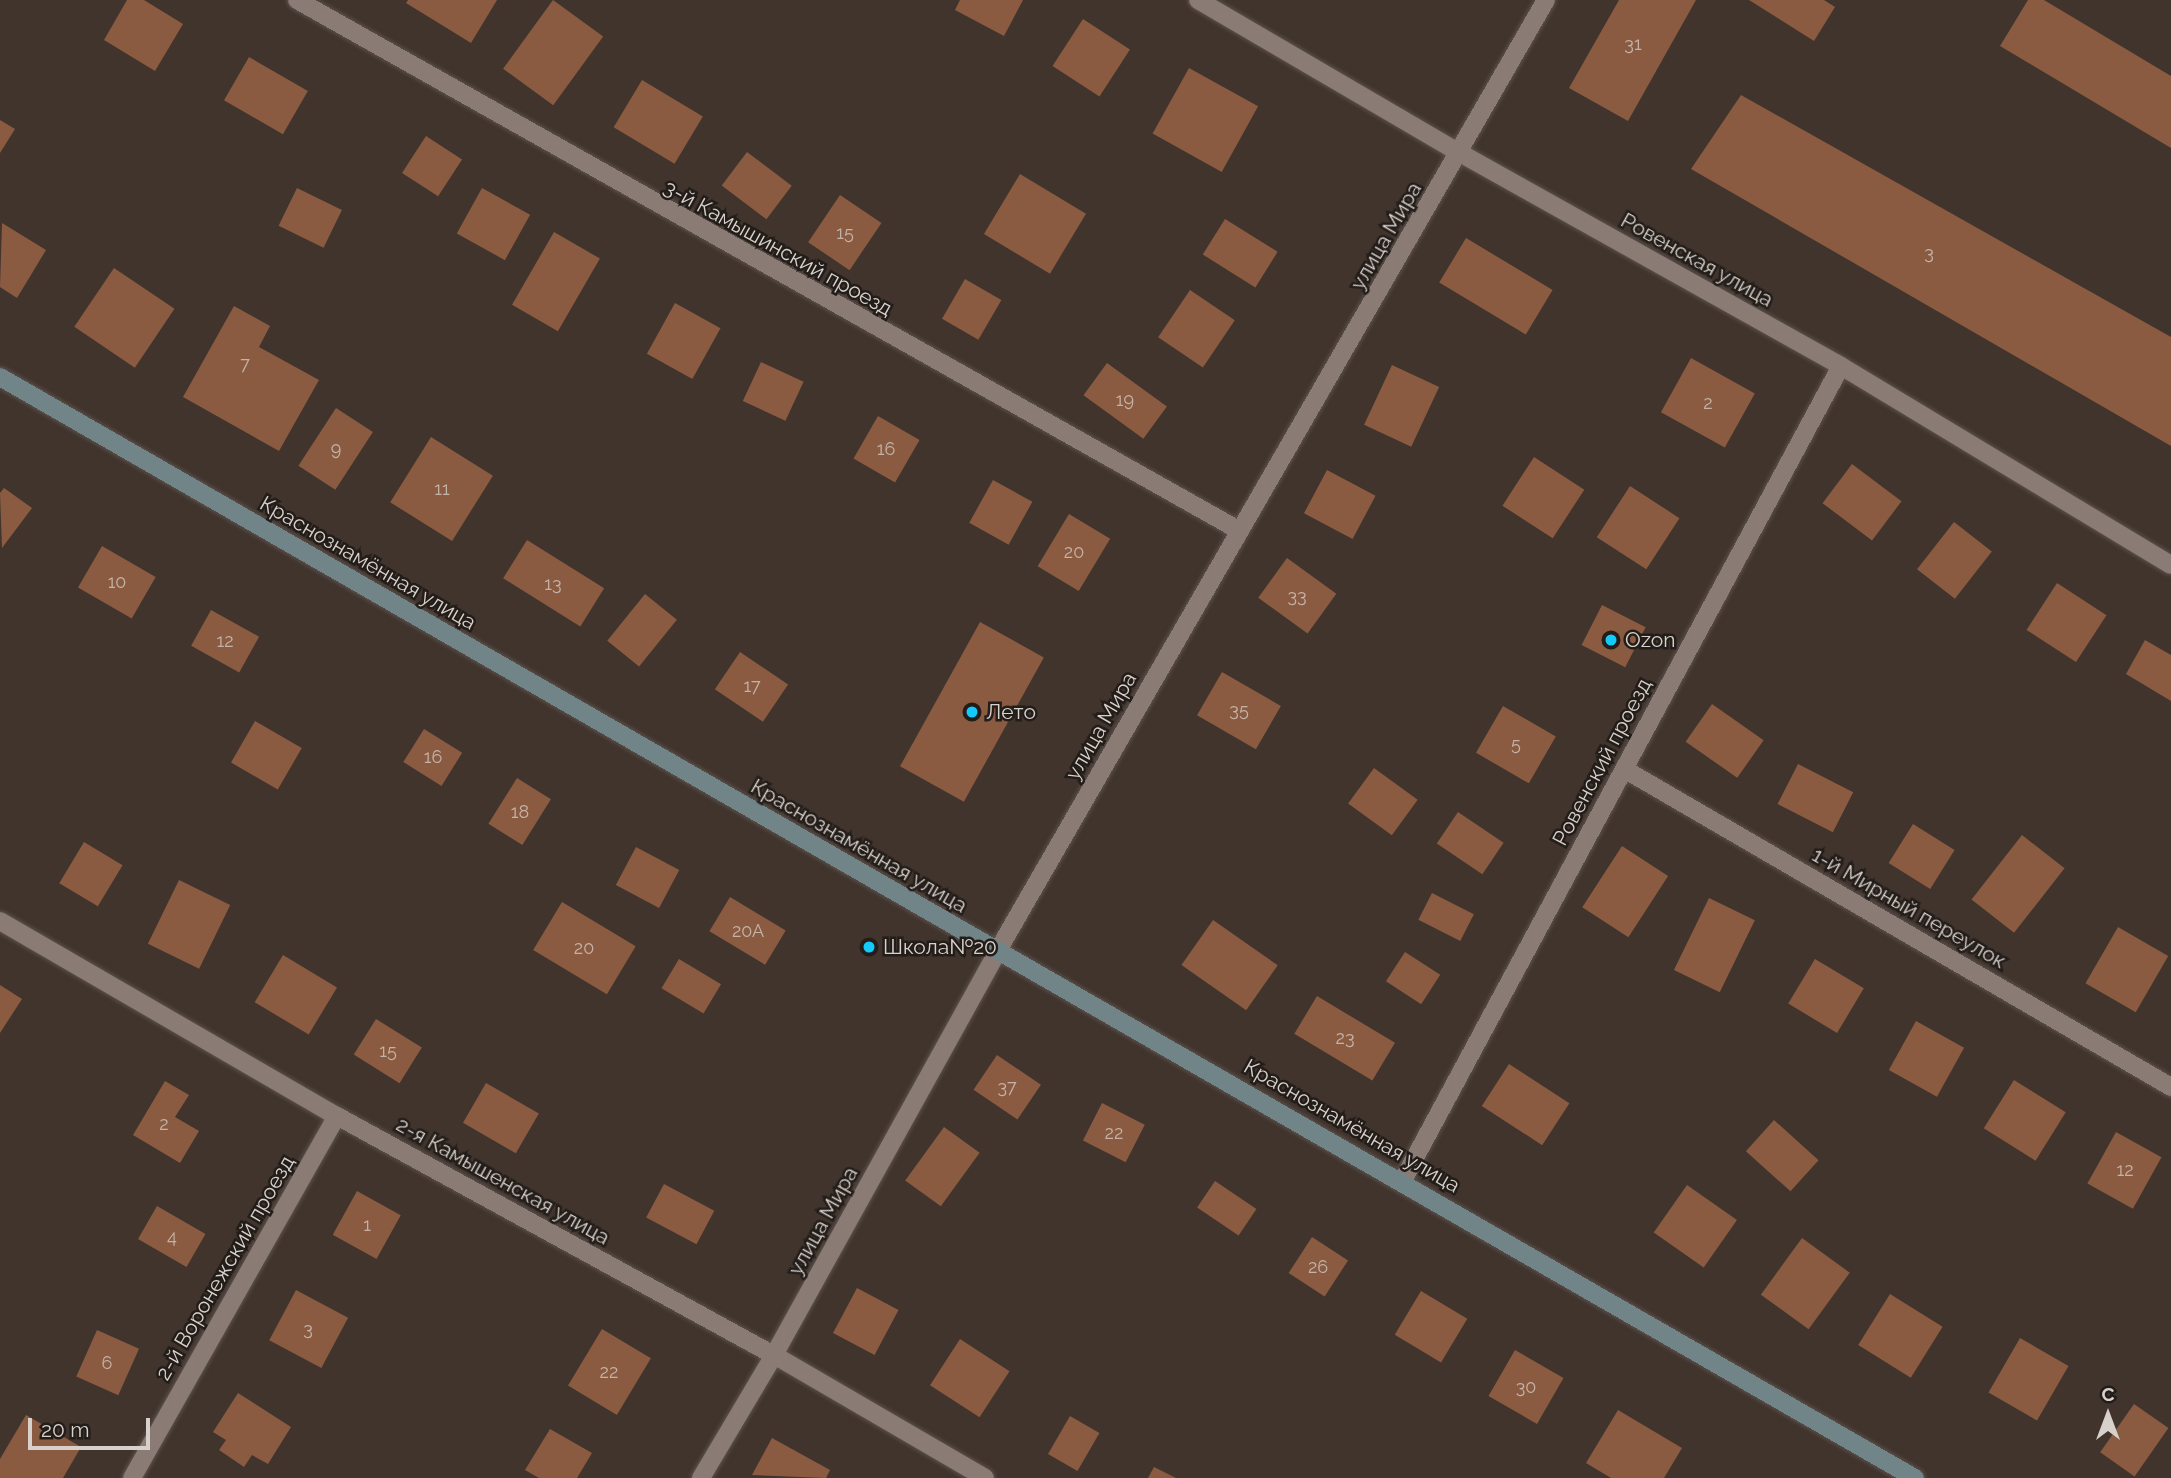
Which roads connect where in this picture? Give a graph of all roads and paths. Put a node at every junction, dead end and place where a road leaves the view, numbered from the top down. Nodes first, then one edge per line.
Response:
1 (297, 0) edge
2 (1198, 0) edge
3 (1546, 0) edge
4 (1461, 153) junction
5 (1841, 366) junction
6 (0, 377) edge
7 (1240, 531) junction
8 (2171, 565) edge
9 (1624, 769) junction
10 (0, 921) edge
11 (997, 952) junction
12 (2171, 1087) edge
13 (337, 1116) junction
14 (1403, 1180) junction
15 (774, 1356) junction
16 (132, 1478) edge
17 (701, 1478) edge
18 (985, 1478) edge
19 (1915, 1478) edge

1 - 7 street, 3-й Камышинский проезд
2 - 4 street, Ровенская улица
3 - 4 street, улица Мира
4 - 5 street, Ровенская улица
4 - 7 street, улица Мира
5 - 8 street, Ровенская улица
5 - 9 street, Ровенский проезд
6 - 11 street, Краснознамённая улица
7 - 11 street, улица Мира
9 - 12 street, 1-й Мирный переулок
9 - 14 street, Ровенский проезд
10 - 13 street, 2-я Камышенская улица
11 - 14 street, Краснознамённая улица
11 - 15 street, улица Мира
13 - 15 street, 2-я Камышенская улица
13 - 16 street, 2-й Воронежский проезд
14 - 19 street, Краснознамённая улица
15 - 17 street, улица Мира
15 - 18 street, 2-я Камышенская улица

